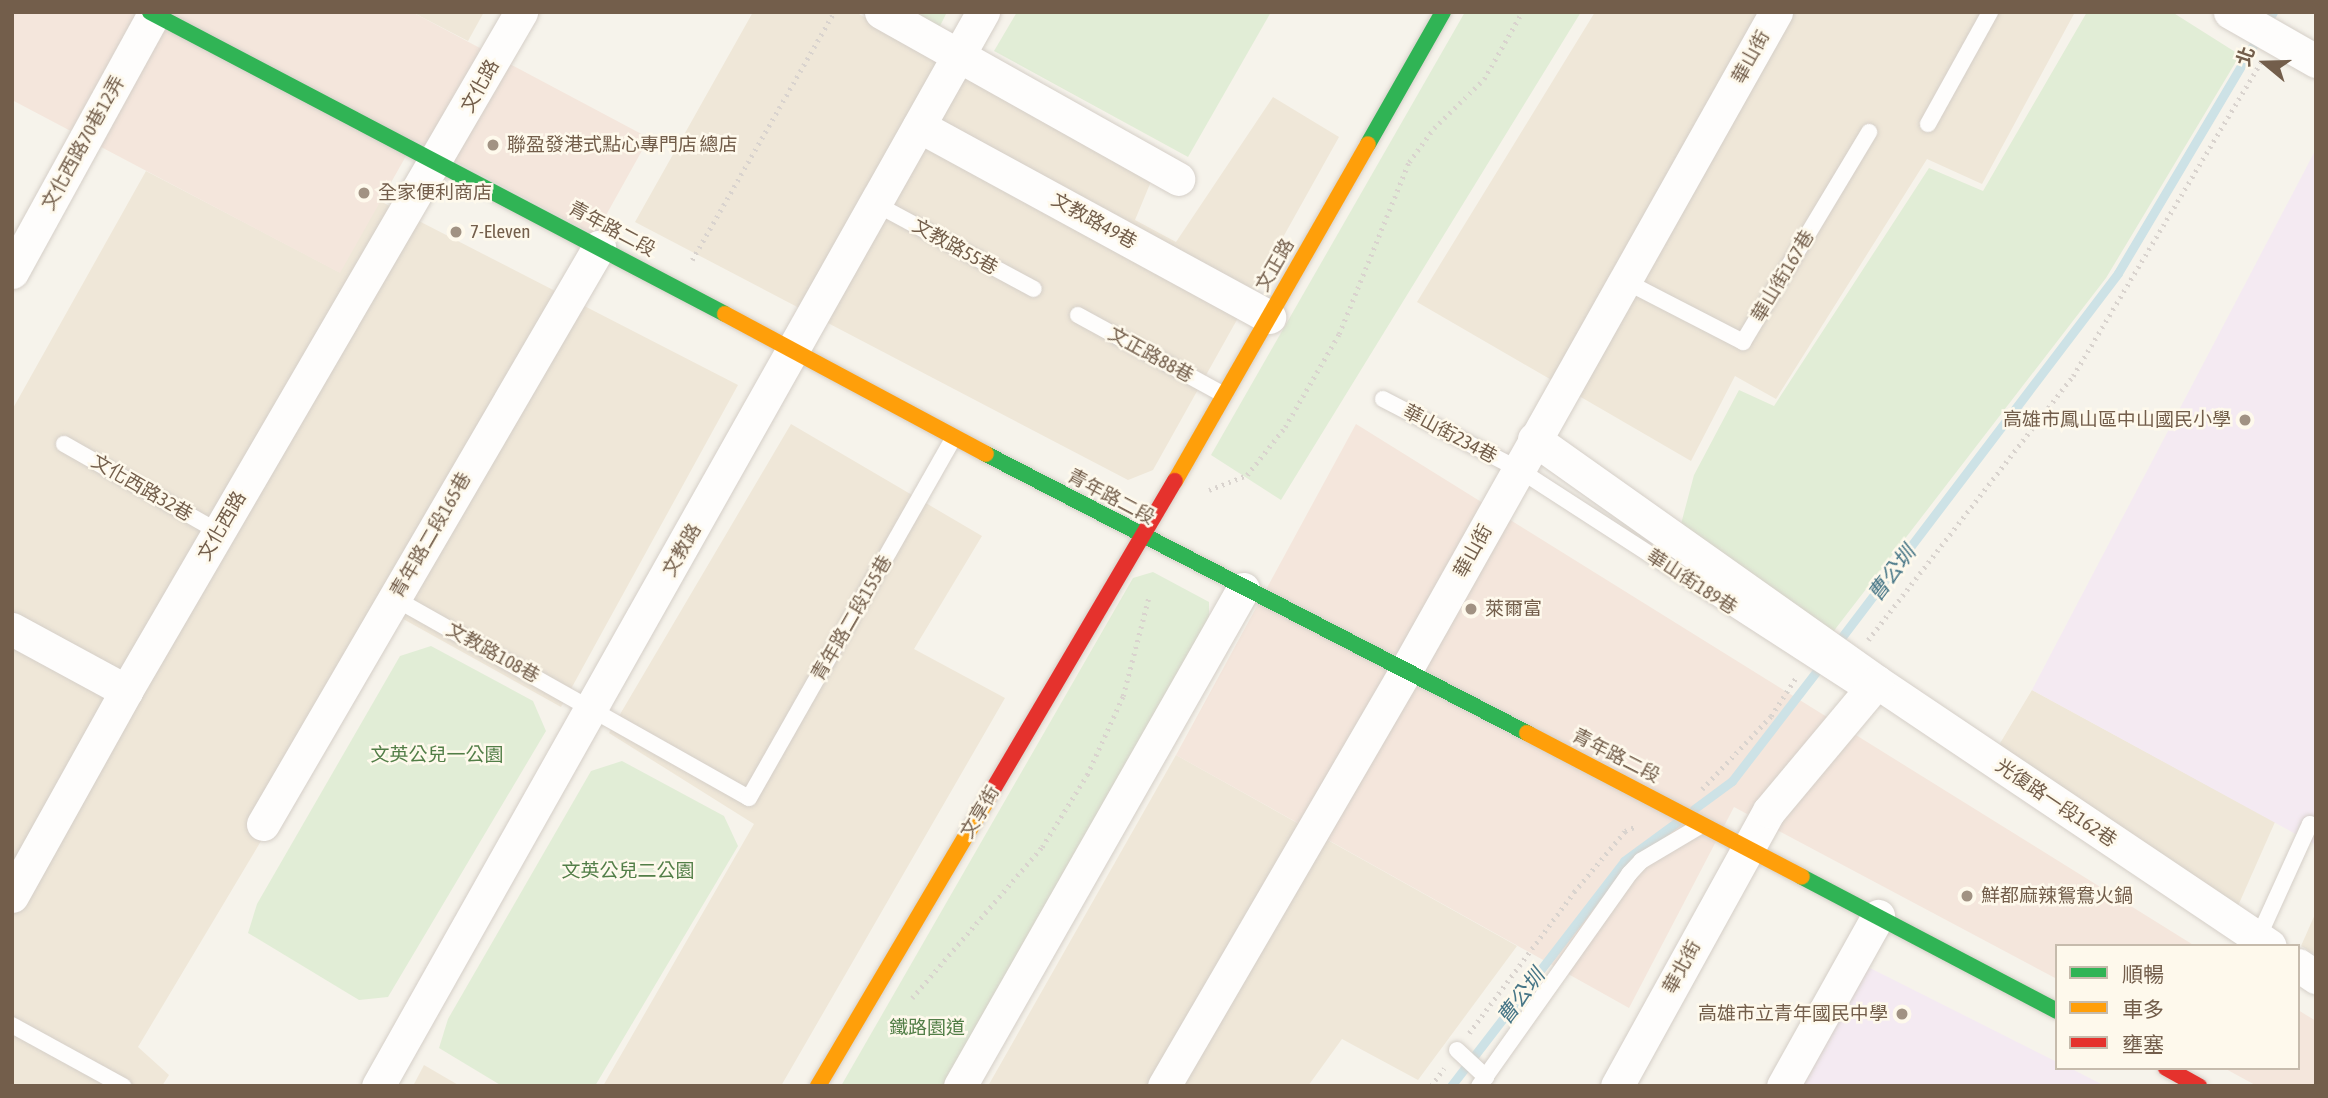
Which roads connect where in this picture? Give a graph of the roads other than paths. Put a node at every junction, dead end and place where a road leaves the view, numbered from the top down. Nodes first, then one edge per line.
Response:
1 (521, 12) edge
2 (881, 12) edge
3 (983, 12) edge
4 (1443, 12) edge
5 (1776, 12) edge
6 (1990, 12) edge
7 (152, 13) edge
8 (2258, 29) edge
9 (958, 56) junction
10 (2316, 61) edge
11 (1928, 124) dead end
12 (919, 126) junction
13 (1869, 132) dead end
14 (438, 160) junction
15 (1178, 179) dead end
16 (876, 204) junction
17 (599, 247) junction
18 (12, 272) edge
19 (1625, 281) junction
20 (1034, 289) dead end
21 (1077, 315) dead end
22 (1269, 317) junction
23 (794, 351) junction
24 (1224, 396) junction
25 (1383, 399) dead end
26 (954, 438) junction
27 (1534, 439) junction
28 (64, 444) dead end
29 (1518, 470) junction
30 (219, 532) junction
31 (1142, 538) junction
32 (1243, 589) junction
33 (394, 598) junction
34 (12, 629) edge
35 (1839, 666) junction
36 (1406, 670) junction
37 (126, 691) junction
38 (592, 709) junction
39 (749, 798) joint
40 (263, 824) dead end
41 (1702, 825) junction
42 (2316, 826) edge
43 (1747, 848) junction
44 (15, 886) edge
45 (1878, 916) junction
46 (2261, 943) edge
47 (2300, 966) edge
48 (2316, 977) edge
49 (2055, 1010) edge
50 (12, 1025) edge
51 (1457, 1050) road end
52 (1483, 1081) edge
53 (123, 1086) edge
54 (379, 1086) edge
55 (818, 1086) edge
56 (960, 1086) edge
57 (1164, 1086) edge
58 (1617, 1086) edge
59 (1783, 1086) edge

1 - 14 street, 文化路
2 - 9 street
3 - 9 street, 文教路
4 - 22 street, 文正路
5 - 19 street, 華山街
6 - 11 lane
7 - 14 street, 青年路二段
7 - 18 street, 文化西路70巷12弄
8 - 10 street
9 - 12 street, 文教路
9 - 15 street
12 - 16 street, 文教路
12 - 22 street, 文教路49巷
13 - 19 lane, 華山街167巷
14 - 17 street, 青年路二段
14 - 30 street, 文化西路
16 - 20 lane, 文教路55巷
16 - 23 street, 文教路
17 - 23 street, 青年路二段
17 - 33 street, 青年路二段165巷
19 - 27 street, 華山街
21 - 24 lane, 文正路88巷
22 - 24 street, 文正路
23 - 26 street, 青年路二段
23 - 38 street, 文教路
24 - 31 street, 文正路
25 - 29 lane, 華山街234巷
26 - 31 street, 青年路二段
26 - 39 lane, 青年路二段155巷
27 - 29 street, 華山街
27 - 35 street, 光復路一段162巷
28 - 30 lane, 文化西路32巷
29 - 35 lane, 華山街189巷
29 - 36 street, 華山街
30 - 37 street, 文化西路
31 - 32 street, 青年路二段
31 - 55 street, 文享街
32 - 36 street, 青年路二段
32 - 56 street
33 - 38 lane, 文教路108巷
33 - 40 street, 青年路二段165巷
34 - 37 street
35 - 43 street, 華北街
35 - 46 street, 光復路一段162巷
36 - 41 street, 青年路二段
36 - 57 street, 華山街
37 - 44 street, 文化西路
38 - 39 lane, 文教路108巷
38 - 54 street, 文教路
41 - 43 street, 青年路二段
41 - 52 lane
42 - 46 lane
43 - 45 street, 青年路二段
43 - 58 street, 華北街
45 - 49 street, 青年路二段
45 - 59 street
47 - 48 street
50 - 53 lane
51 - 52 lane

